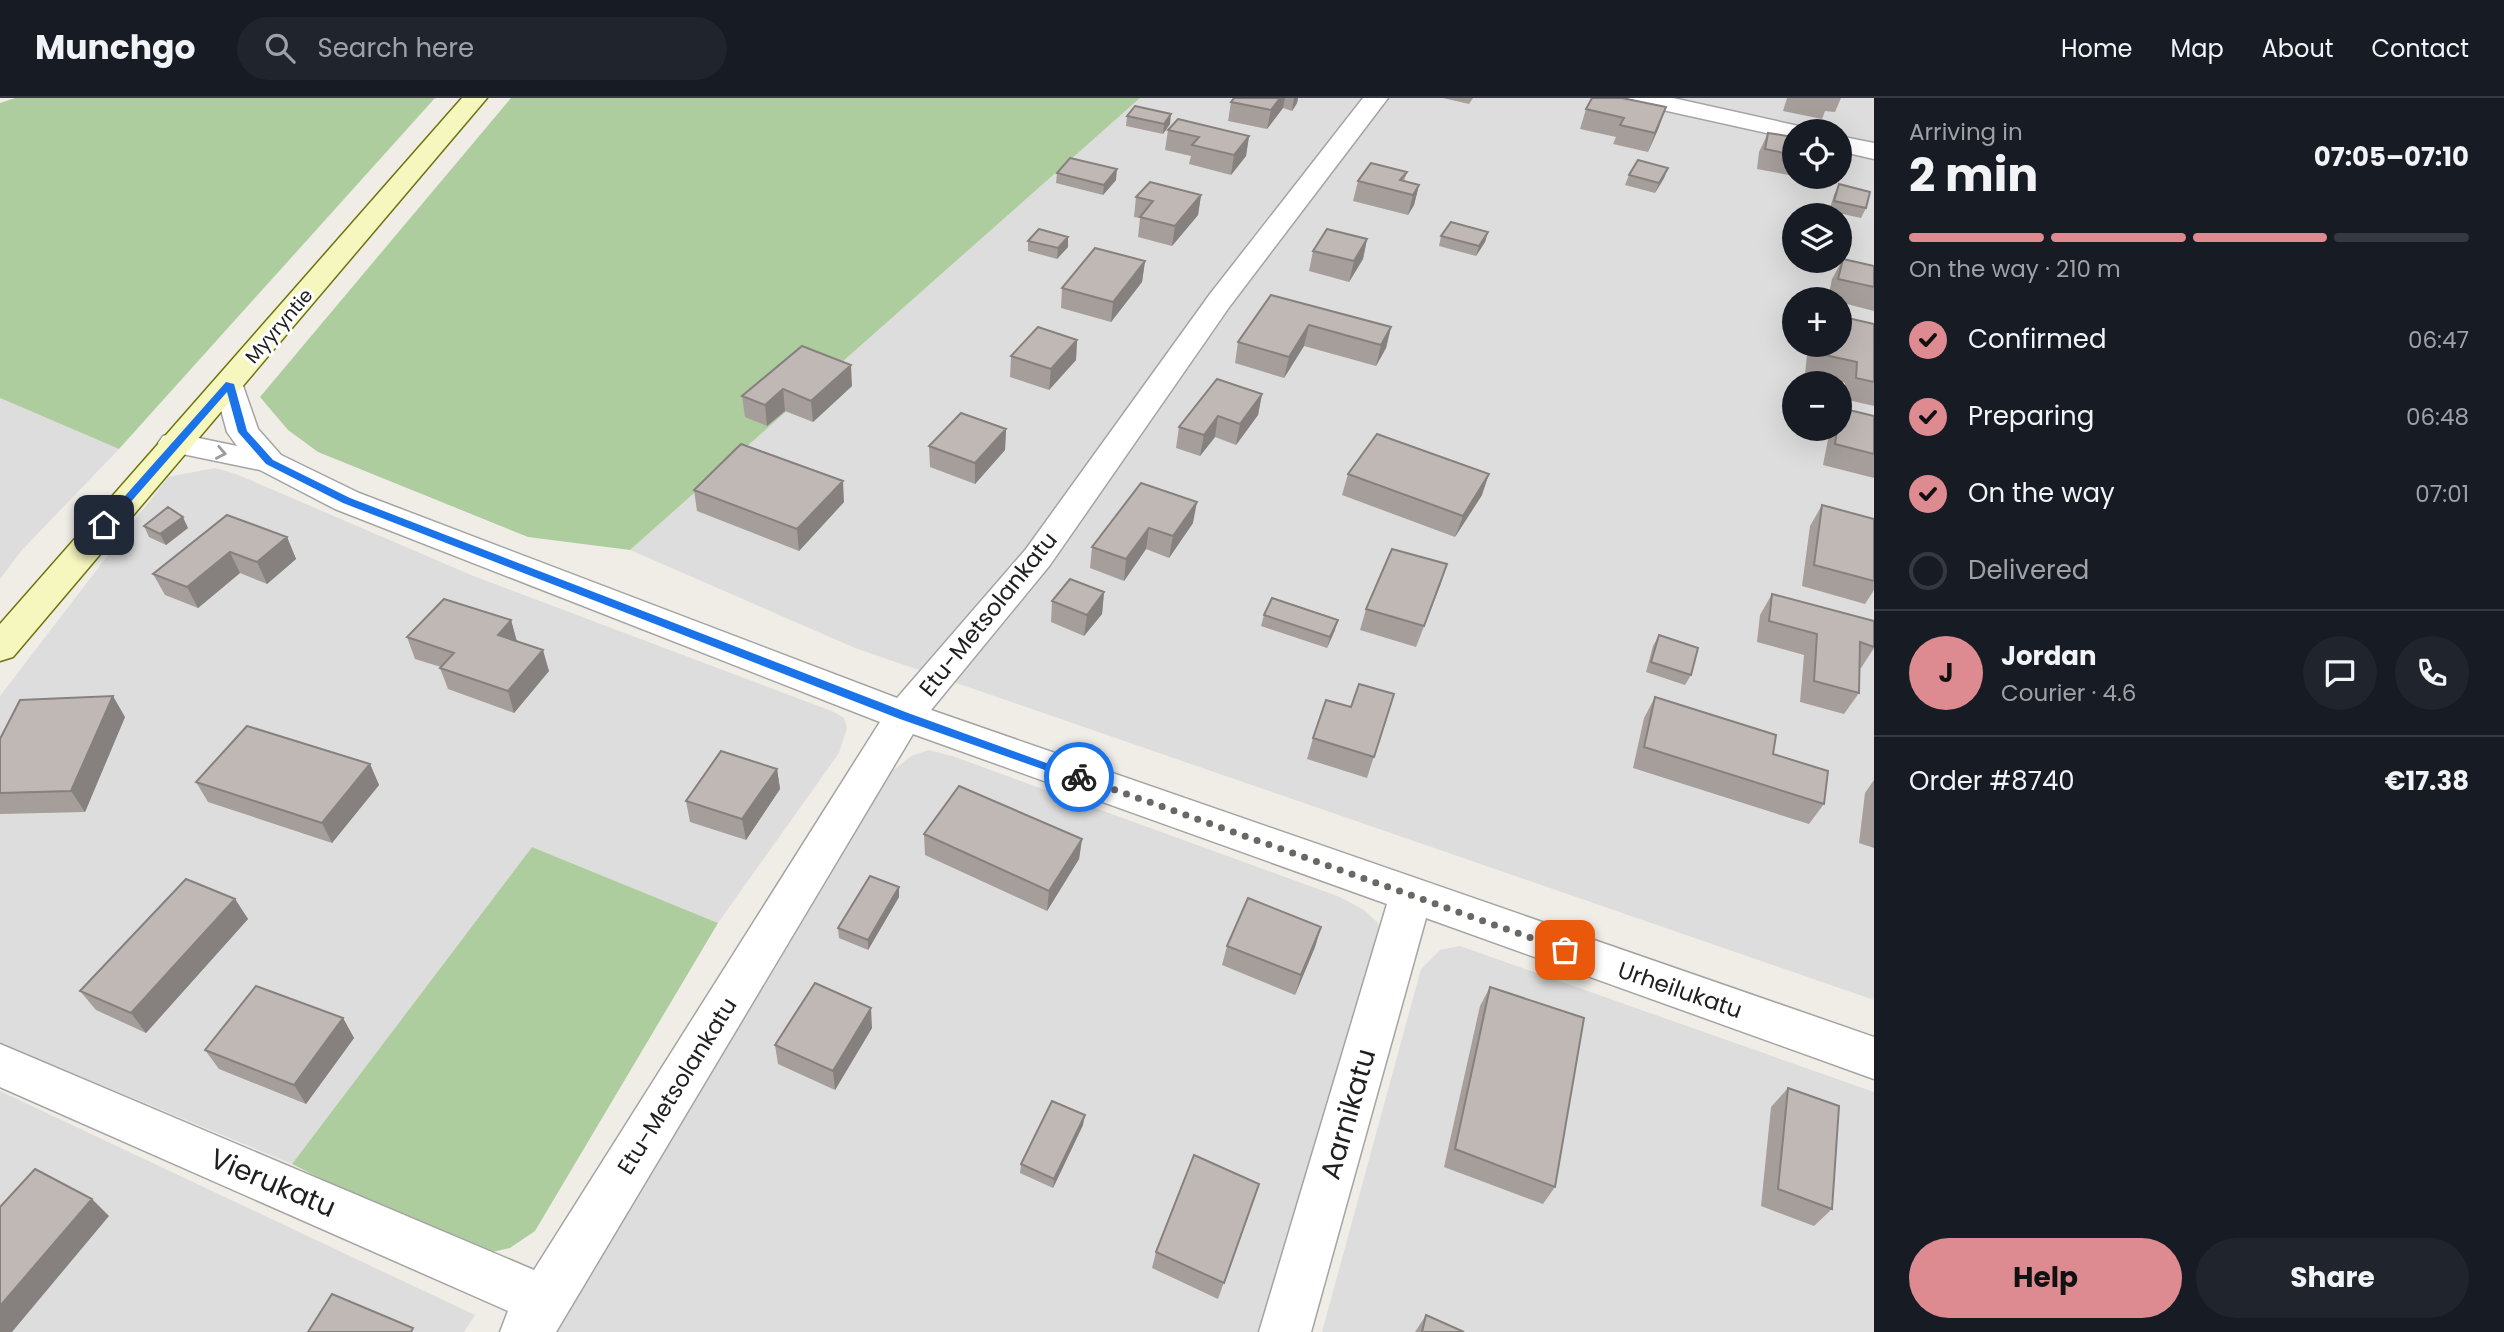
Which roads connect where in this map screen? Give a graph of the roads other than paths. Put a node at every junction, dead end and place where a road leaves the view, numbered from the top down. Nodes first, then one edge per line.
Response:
1 (475, 98) edge
2 (1376, 98) edge
3 (1640, 98) edge
4 (1736, 108) edge
5 (1782, 127) edge
6 (1852, 146) edge
7 (1874, 151) edge
8 (229, 384) junction
9 (174, 443) junction
10 (269, 462) junction
11 (0, 648) edge
12 (904, 716) junction
13 (1411, 895) junction
14 (1874, 1058) edge
15 (0, 1065) edge
16 (535, 1317) edge
17 (1285, 1332) edge

1 - 8 street, Myyryntie
2 - 12 street, Etu-Metsolankatu
3 - 4 street
4 - 5 street
6 - 7 street
8 - 9 street, Myyryntie
8 - 10 street, Urheilukatu
9 -> 10 street, Urheilukatu
9 - 11 street, Myyryntie
10 - 12 street, Urheilukatu
12 - 13 street, Urheilukatu
12 - 16 street, Etu-Metsolankatu
13 - 14 street, Urheilukatu
13 - 17 street, Aarnikatu
15 - 16 street, Vierukatu

